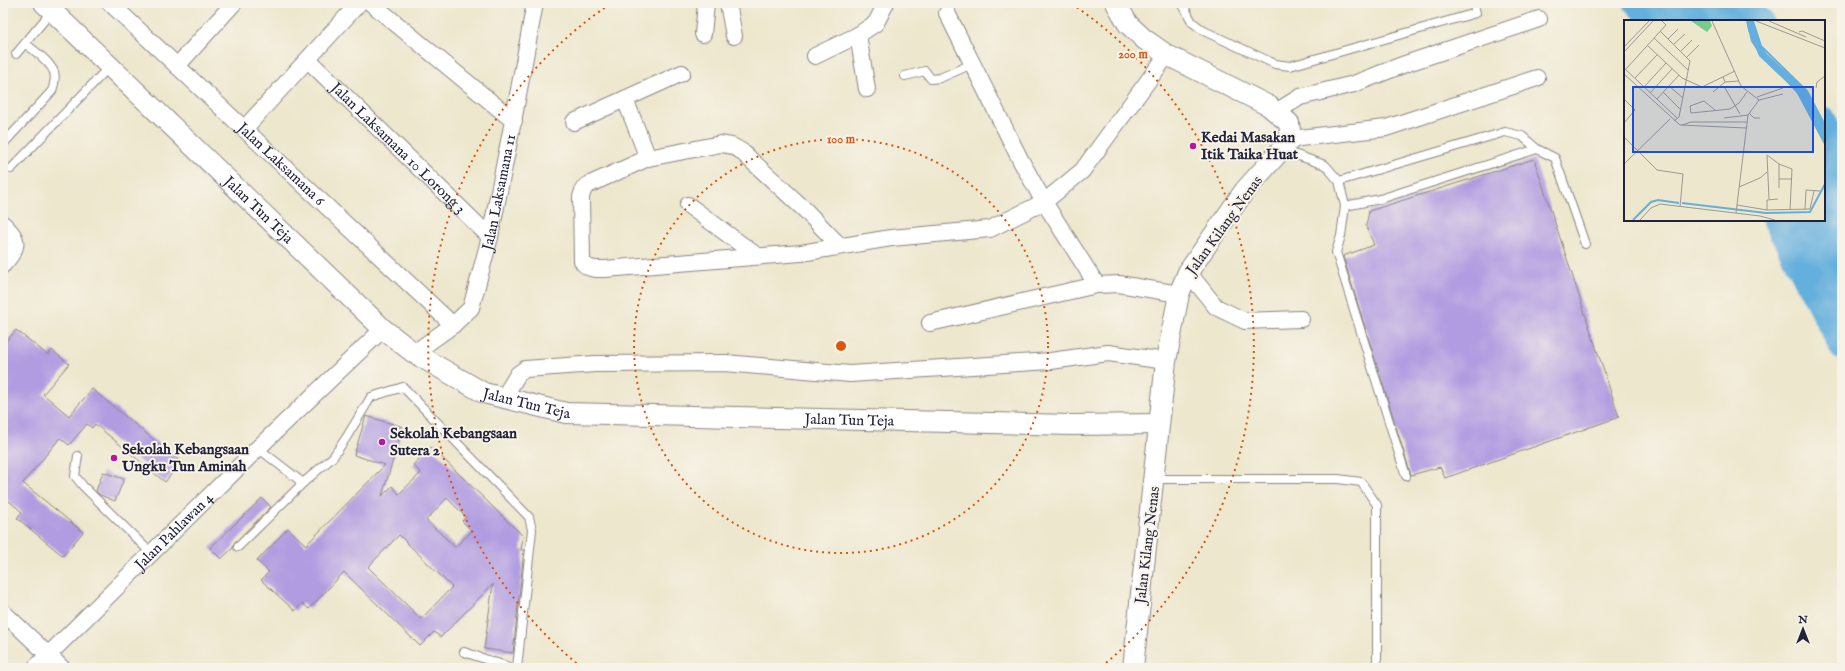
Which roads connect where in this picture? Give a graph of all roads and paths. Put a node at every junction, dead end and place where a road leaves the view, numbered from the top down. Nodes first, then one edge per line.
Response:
1 (110, 3) edge
2 (234, 3) edge
3 (535, 3) edge
4 (706, 3) edge
5 (728, 3) edge
6 (886, 3) edge
7 (1116, 3) edge
8 (1182, 3) edge
9 (1473, 3) edge
10 (360, 4) edge
11 (48, 7) edge
12 (947, 13) dead end
13 (1540, 19) dead end
14 (703, 34) dead end
15 (858, 35) junction
16 (734, 36) dead end
17 (25, 43) junction
18 (16, 54) dead end
19 (1167, 55) junction
20 (815, 56) dead end
21 (308, 60) junction
22 (972, 64) junction
23 (110, 66) junction
24 (177, 66) junction
25 (682, 73) dead end
26 (905, 76) dead end
27 (1537, 78) dead end
28 (867, 89) dead end
29 (625, 99) junction
30 (1276, 112) junction
31 (514, 121) junction
32 (574, 122) dead end
33 (244, 129) junction
34 (3, 144) edge
35 (1286, 145) junction
36 (1537, 149) junction
37 (648, 158) junction
38 (11, 169) dead end
39 (1339, 181) junction
40 (1044, 202) junction
41 (688, 204) dead end
42 (1344, 206) junction
43 (3, 224) edge
44 (490, 236) junction
45 (1585, 244) dead end
46 (840, 246) junction
47 (757, 256) junction
48 (3, 265) edge
49 (1188, 272) junction
50 (1097, 285) junction
51 (1179, 294) junction
52 (1301, 319) dead end
53 (930, 323) dead end
54 (453, 325) junction
55 (383, 329) junction
56 (414, 354) junction
57 (1166, 361) junction
58 (504, 397) junction
59 (1159, 424) junction
60 (258, 448) junction
61 (78, 456) dead end
62 (1406, 476) dead end
63 (1155, 479) junction
64 (303, 484) junction
65 (238, 547) dead end
66 (152, 554) junction
67 (3, 612) edge
68 (464, 652) dead end
69 (49, 654) junction
70 (35, 668) edge
71 (62, 668) edge
72 (512, 668) edge
73 (518, 668) edge
74 (1133, 668) edge
75 (1377, 668) edge

1 - 24 street, Jalan Laksamana 6
2 - 24 street
3 - 31 street, Jalan Laksamana 11
4 - 14 street
5 - 16 street
6 - 15 street
7 - 19 street
8 - 9 lane
10 - 21 street
10 - 31 street
11 - 17 lane
11 - 23 street, Jalan Tun Teja
12 - 22 street
13 - 30 street
15 - 20 street
15 - 28 street
17 - 18 lane
17 - 34 lane
19 - 30 street
19 - 40 street
21 - 33 street
21 - 44 street, Jalan Laksamana 10 Lorong 3
22 - 26 lane
22 - 40 street
23 - 38 lane
23 - 55 street, Jalan Tun Teja
24 - 33 street, Jalan Laksamana 6
25 - 29 street
27 - 35 street
29 - 32 street
29 - 37 street
30 - 35 street
31 - 44 street, Jalan Laksamana 11
33 - 54 street, Jalan Laksamana 6
35 - 39 lane
35 - 49 street, Jalan Kilang Nenas
36 - 39 lane
36 - 42 lane
36 - 45 lane
37 - 46 street
37 - 47 street
39 - 42 lane
40 - 46 street
40 - 50 street
41 - 47 street
42 - 62 lane
43 - 48 street
44 - 54 street, Jalan Laksamana 11
46 - 47 street
49 - 51 street, Jalan Kilang Nenas
49 - 52 street
50 - 51 street
50 - 53 street
51 - 57 street, Jalan Kilang Nenas
54 - 56 street, Jalan Laksamana 11
55 - 56 street, Jalan Tun Teja
55 - 60 street, Jalan Pahlawan 4
56 - 58 street, Jalan Tun Teja
57 - 58 street
57 - 59 street, Jalan Kilang Nenas
58 - 59 street, Jalan Tun Teja
59 - 63 street, Jalan Kilang Nenas
60 - 64 lane
60 - 66 street, Jalan Pahlawan 4
61 - 66 lane
63 - 74 street, Jalan Kilang Nenas
63 - 75 lane
64 - 65 lane
64 - 73 lane
66 - 69 street, Jalan Pahlawan 4
67 - 69 street
68 - 72 lane
69 - 70 street, Jalan Pahlawan 4
69 - 71 street

